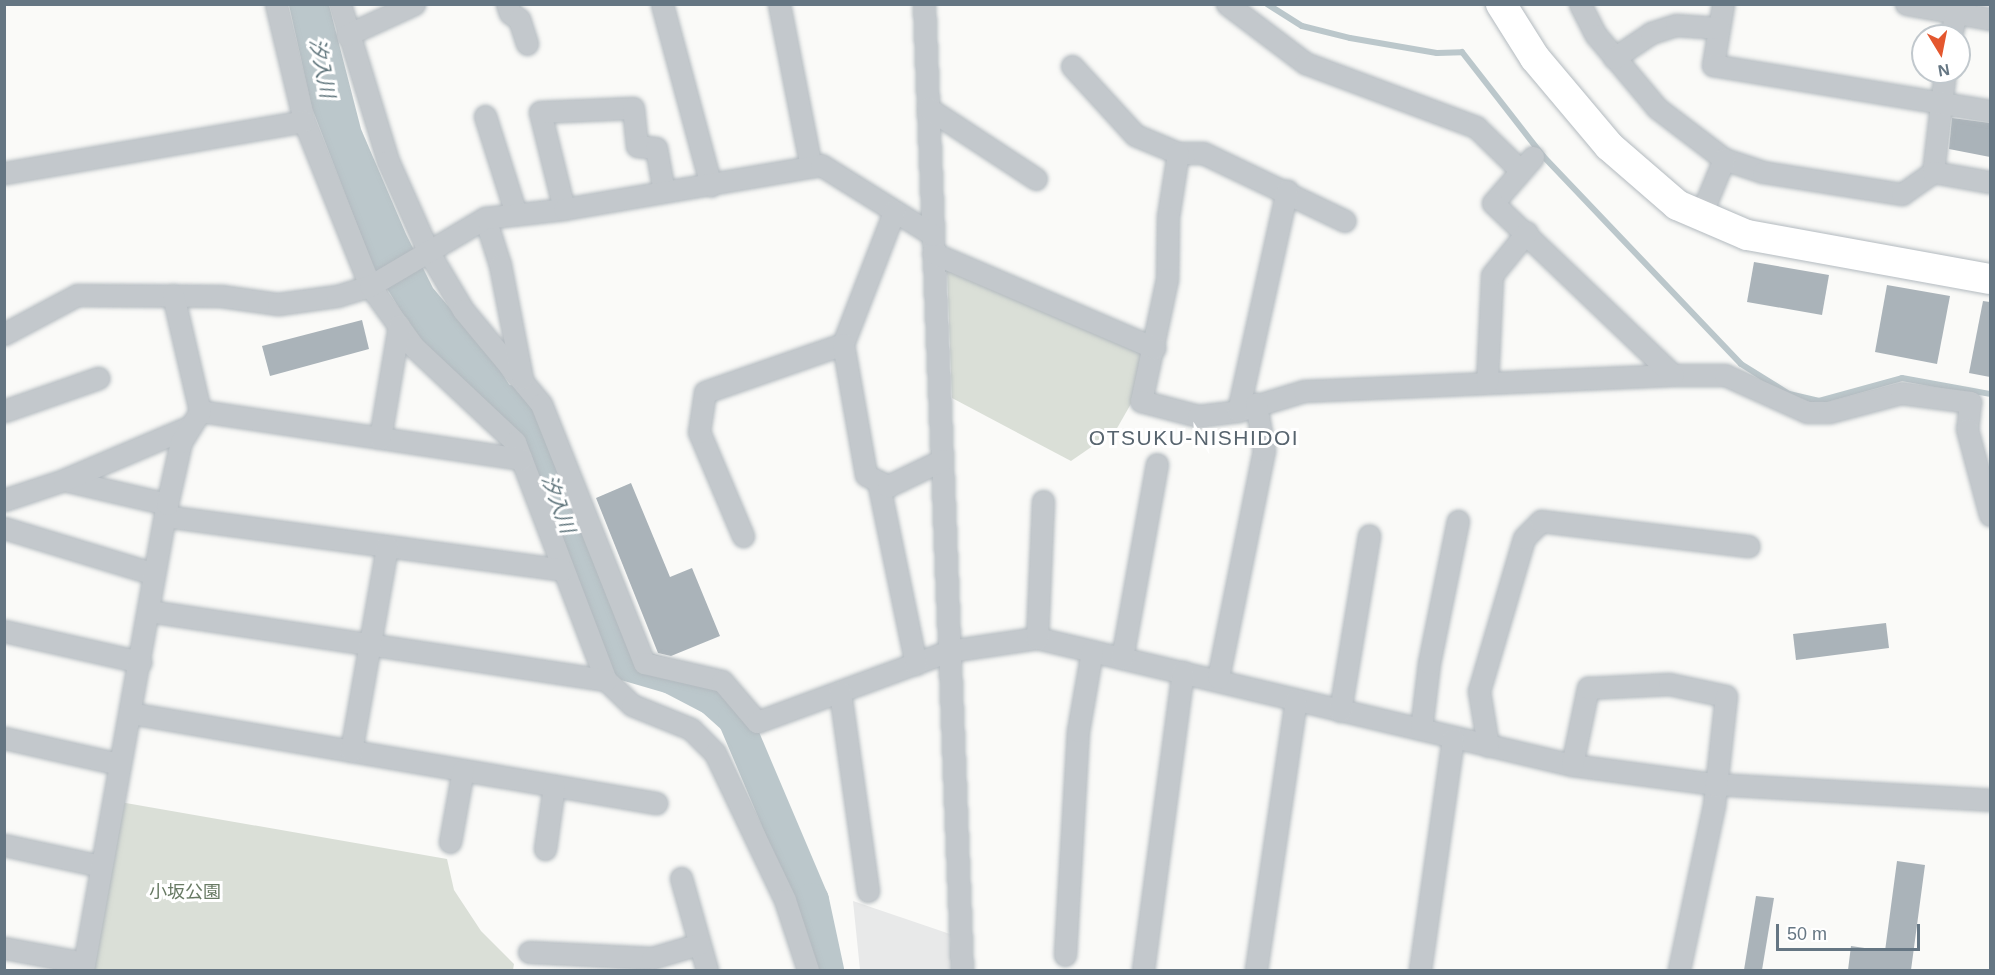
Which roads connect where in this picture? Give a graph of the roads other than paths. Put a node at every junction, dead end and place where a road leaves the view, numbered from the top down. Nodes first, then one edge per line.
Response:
1 (276, 4) edge
2 (340, 4) edge
3 (414, 4) edge
4 (507, 4) edge
5 (662, 4) edge
6 (779, 4) edge
7 (924, 4) edge
8 (1227, 4) edge
9 (1501, 4) edge
10 (1580, 4) edge
11 (1723, 4) edge
12 (1906, 4) edge
13 (1956, 8) edge
14 (1990, 18) edge
15 (1954, 24) edge
16 (1719, 28) junction
17 (347, 34) junction
18 (526, 44) dead end
19 (1614, 58) junction
20 (1072, 66) dead end
21 (1943, 84) edge
22 (1940, 102) junction
23 (928, 108) junction
24 (1990, 111) edge
25 (486, 116) dead end
26 (304, 121) junction
27 (1178, 153) junction
28 (1724, 159) junction
29 (811, 167) junction
30 (1933, 172) junction
31 (4, 173) edge
32 (1036, 179) dead end
33 (1990, 182) edge
34 (711, 185) junction
35 (1287, 190) junction
36 (664, 191) junction
37 (564, 209) junction
38 (894, 212) junction
39 (516, 214) junction
40 (485, 218) junction
41 (1700, 218) junction
42 (1345, 221) dead end
43 (1527, 232) junction
44 (933, 244) junction
45 (428, 251) junction
46 (1990, 279) edge
47 (370, 286) junction
48 (173, 295) junction
49 (399, 326) junction
50 (4, 334) edge
51 (843, 344) junction
52 (1155, 348) junction
53 (1674, 375) junction
54 (98, 378) dead end
55 (522, 378) junction
56 (1486, 383) junction
57 (1247, 408) junction
58 (7, 418) edge
59 (194, 419) junction
60 (380, 438) junction
61 (521, 459) junction
62 (942, 460) junction
63 (1157, 464) dead end
64 (64, 480) junction
65 (878, 481) junction
66 (4, 500) edge
67 (1042, 501) dead end
68 (166, 510) junction
69 (1990, 515) edge
70 (1458, 521) dead end
71 (4, 528) edge
72 (1369, 535) dead end
73 (743, 536) dead end
74 (387, 546) junction
75 (1749, 546) dead end
76 (562, 570) junction
77 (154, 574) junction
78 (149, 611) junction
79 (4, 631) edge
80 (1038, 638) junction
81 (371, 645) junction
82 (949, 651) junction
83 (1092, 651) junction
84 (1122, 658) junction
85 (141, 662) junction
86 (916, 664) junction
87 (1183, 672) junction
88 (1218, 678) junction
89 (606, 680) junction
90 (840, 692) junction
91 (1296, 700) junction
92 (1340, 711) junction
93 (130, 713) junction
94 (1421, 729) junction
95 (4, 738) edge
96 (1453, 739) junction
97 (1488, 746) junction
98 (351, 751) junction
99 (119, 764) junction
100 (1572, 765) junction
101 (464, 770) junction
102 (1715, 784) junction
103 (554, 786) junction
104 (1990, 800) edge
105 (656, 803) dead end
106 (450, 842) dead end
107 (4, 845) edge
108 (545, 849) dead end
109 (101, 866) junction
110 (681, 878) dead end
111 (868, 891) dead end
112 (699, 944) junction
113 (4, 948) edge
114 (529, 952) dead end
115 (1065, 955) dead end
116 (556, 962) edge
117 (624, 963) edge
118 (83, 967) edge
119 (707, 970) edge
120 (808, 970) edge
121 (962, 970) edge
122 (1143, 970) edge
123 (1257, 970) edge
124 (1420, 970) edge
125 (1679, 970) edge

1 - 26 street
2 - 17 street
3 - 17 street
4 - 18 street
5 - 34 street
6 - 29 street
7 - 23 street
8 - 43 street
9 - 41 street
10 - 19 street
11 - 16 street
12 - 13 street
13 - 14 street
13 - 15 street
16 - 19 street
16 - 22 street
17 - 45 street
19 - 28 street
20 - 27 street
21 - 22 street
22 - 24 street
22 - 30 street
23 - 32 street
23 - 44 street
25 - 39 street
26 - 31 street
26 - 47 street
27 - 35 street
27 - 52 street
28 - 30 street
28 - 41 street
29 - 34 street
29 - 38 street
30 - 33 street
34 - 36 street
35 - 42 street
35 - 57 street
36 - 37 street
36 - 37 street
37 - 39 street
38 - 44 street
38 - 51 street
39 - 40 street
40 - 45 street
40 - 55 street
41 - 46 street
43 - 53 street
43 - 56 street
44 - 52 street
44 - 62 street
45 - 47 street
45 - 55 street
47 - 48 street
47 - 49 street
48 - 50 street
48 - 59 street
49 - 60 street
49 - 61 street
51 - 65 street
51 - 73 street
52 - 57 street
53 - 56 street
53 - 69 street
54 - 58 street
55 - 90 street
56 - 57 street
57 - 88 street
59 - 60 street
59 - 64 street
59 - 68 street
60 - 61 street
61 - 76 street
62 - 65 street
62 - 82 street
63 - 84 street
64 - 66 street
64 - 68 street
65 - 86 street
67 - 80 street
68 - 74 street
68 - 77 street
70 - 94 street
71 - 77 street
72 - 92 street
74 - 76 street
74 - 81 street
75 - 97 street
76 - 89 street
77 - 78 street
78 - 81 street
78 - 85 street
79 - 85 street
80 - 82 street
80 - 83 street
81 - 89 street
81 - 98 street
82 - 86 street
82 - 121 street
83 - 84 street
83 - 115 street
84 - 87 street
85 - 93 street
86 - 90 street
87 - 88 street
87 - 122 street
88 - 91 street
89 - 120 street
90 - 111 street
91 - 92 street
91 - 123 street
92 - 94 street
93 - 98 street
93 - 99 street
94 - 96 street
95 - 99 street
96 - 97 street
96 - 124 street
97 - 100 street
98 - 101 street
99 - 109 street
100 - 102 street
100 - 102 street
101 - 103 street
101 - 106 street
102 - 104 street
102 - 125 street
103 - 105 street
103 - 108 street
107 - 109 street
109 - 118 street
110 - 112 street
112 - 117 street
112 - 119 street
113 - 118 street
114 - 116 street
116 - 117 street

